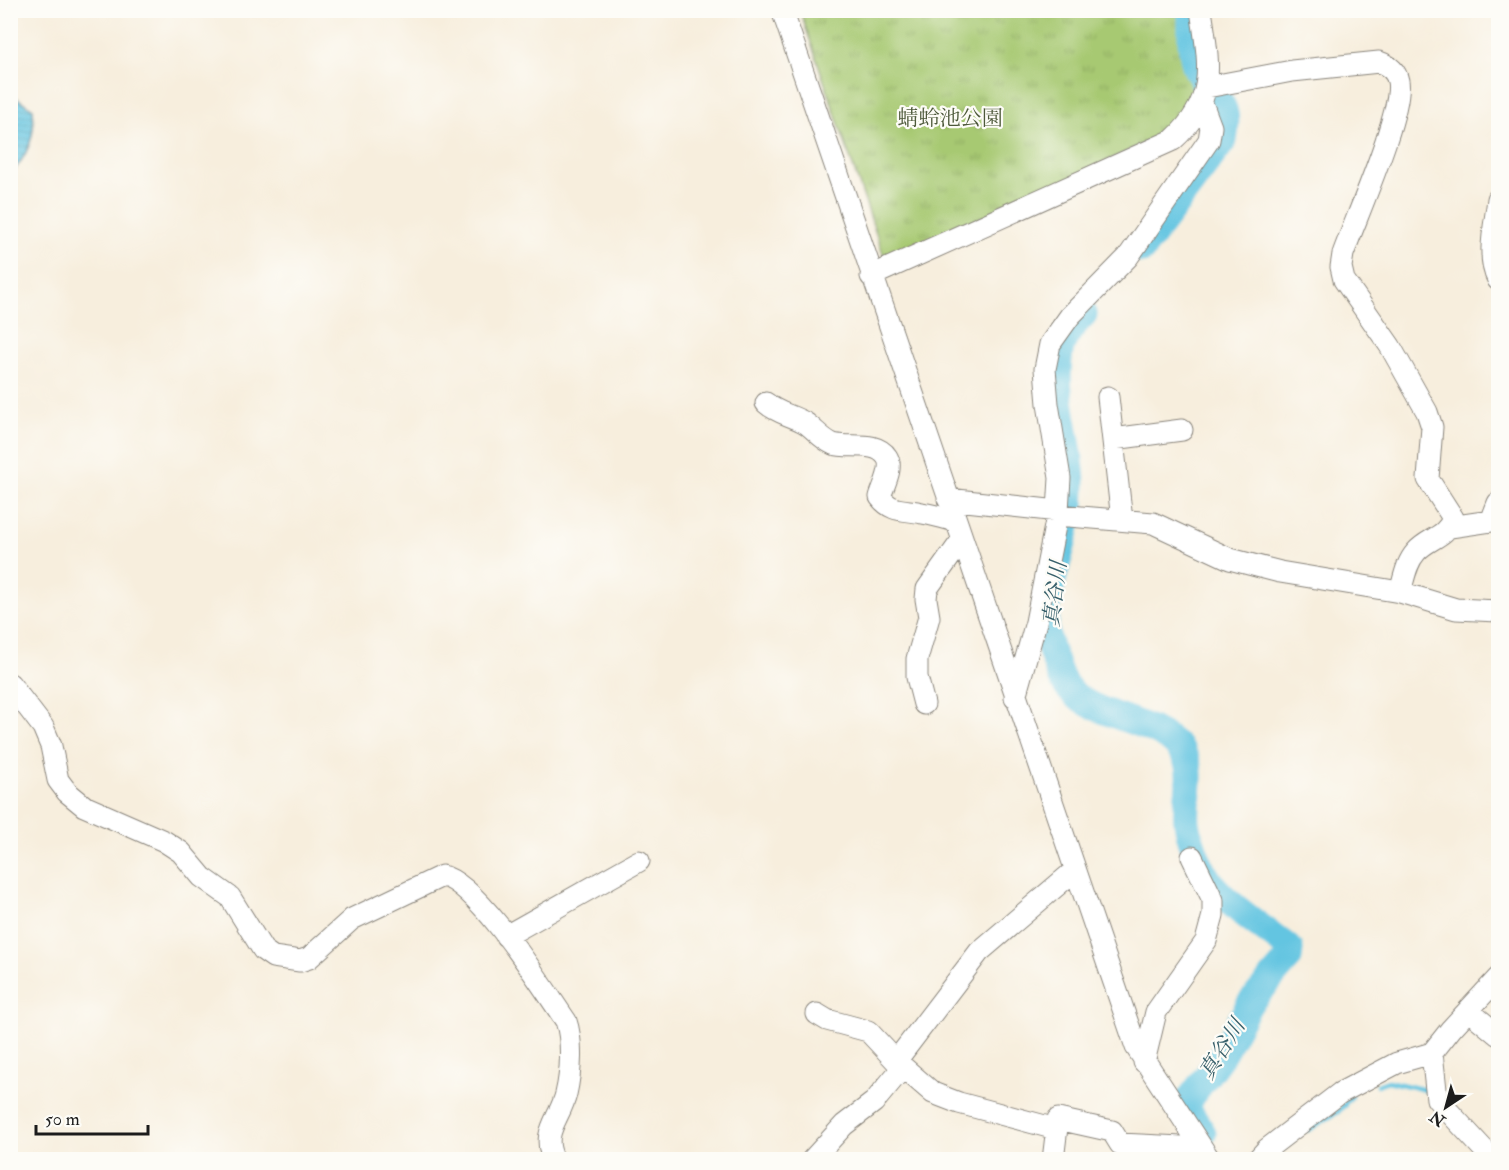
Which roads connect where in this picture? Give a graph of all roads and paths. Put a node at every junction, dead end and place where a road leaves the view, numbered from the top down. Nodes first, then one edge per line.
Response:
1 (782, 10) edge
2 (1201, 10) edge
3 (1205, 95) junction
4 (1498, 199) edge
5 (871, 276) junction
6 (1498, 280) edge
7 (1108, 397) dead end
8 (766, 403) dead end
9 (1182, 430) dead end
10 (1113, 439) junction
11 (948, 499) junction
12 (1498, 503) edge
13 (1058, 513) junction
14 (1122, 520) junction
15 (1450, 527) junction
16 (959, 531) junction
17 (1400, 592) junction
18 (1498, 611) edge
19 (10, 684) edge
20 (1015, 697) junction
21 (924, 704) dead end
22 (1192, 857) dead end
23 (639, 861) dead end
24 (1074, 870) junction
25 (506, 936) junction
26 (1498, 978) edge
27 (1469, 1011) junction
28 (817, 1014) dead end
29 (1498, 1035) edge
30 (1432, 1053) junction
31 (1144, 1062) junction
32 (899, 1064) junction
33 (1056, 1129) junction
34 (1206, 1154) edge
35 (1490, 1155) edge
36 (554, 1160) edge
37 (812, 1160) edge
38 (1053, 1160) edge
39 (1257, 1160) edge

1 - 5 street
2 - 3 street
3 - 5 street
3 - 13 street
3 - 15 street
4 - 6 street
5 - 11 street
7 - 10 street
8 - 16 street
9 - 10 street
10 - 14 street
11 - 13 street
11 - 16 street
12 - 15 street
13 - 14 street
13 - 20 street
14 - 17 street
15 - 17 street
16 - 20 street
16 - 21 street
17 - 18 street
19 - 25 street
20 - 24 street
22 - 31 street
23 - 25 street
24 - 31 street
24 - 32 street
25 - 36 street
26 - 27 street
27 - 29 street
27 - 30 street
28 - 32 street
30 - 35 street
30 - 39 street
31 - 34 street
32 - 33 street
32 - 37 street
33 - 34 street
33 - 38 street

